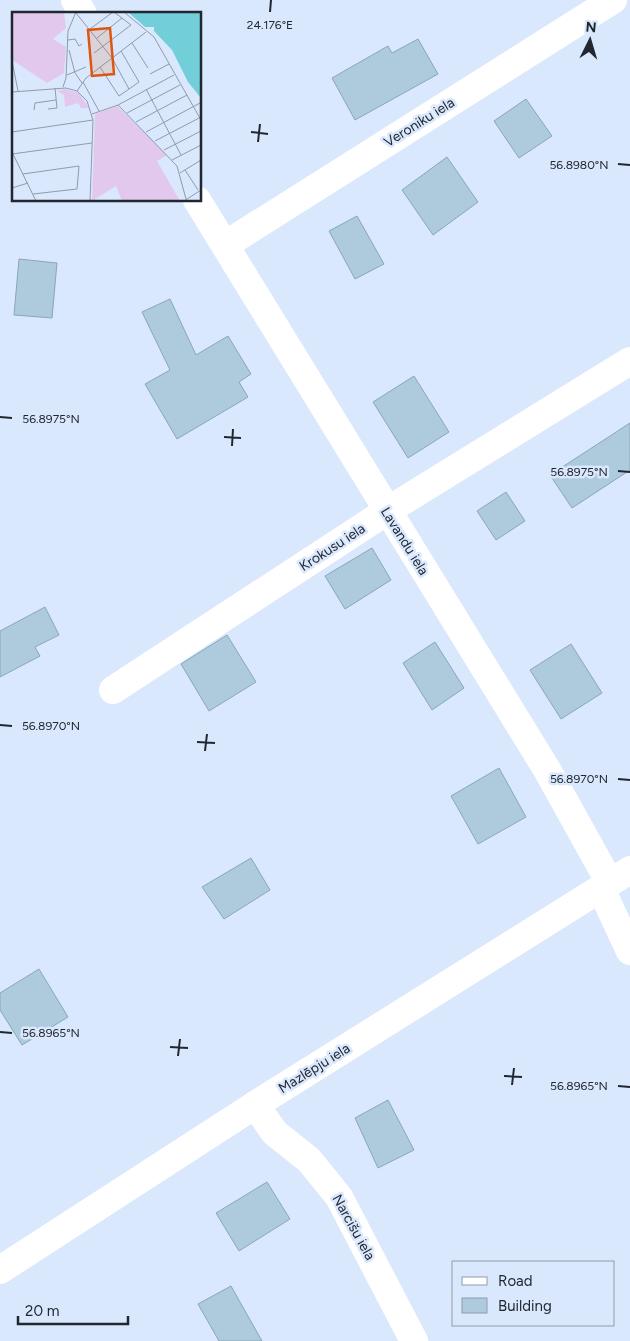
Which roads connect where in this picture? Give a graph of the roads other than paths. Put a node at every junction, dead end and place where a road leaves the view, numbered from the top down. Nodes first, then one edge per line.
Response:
1 (74, 0) edge
2 (613, 0) edge
3 (82, 12) edge
4 (198, 201) edge
5 (225, 245) junction
6 (630, 361) edge
7 (387, 512) junction
8 (113, 690) dead end
9 (614, 881) edge
10 (630, 951) edge
11 (255, 1104) junction
12 (0, 1270) edge
13 (414, 1341) edge

1 - 3 street
2 - 5 street, Veroniku iela
4 - 5 street, Lavandu iela
5 - 7 street, Lavandu iela
6 - 7 street, Krokusu iela
7 - 8 street, Krokusu iela
7 - 9 street, Lavandu iela
9 - 10 street, Lavandu iela
9 - 11 street, Mazlēpju iela
11 - 12 street, Mazlēpju iela
11 - 13 street, Narcišu iela

